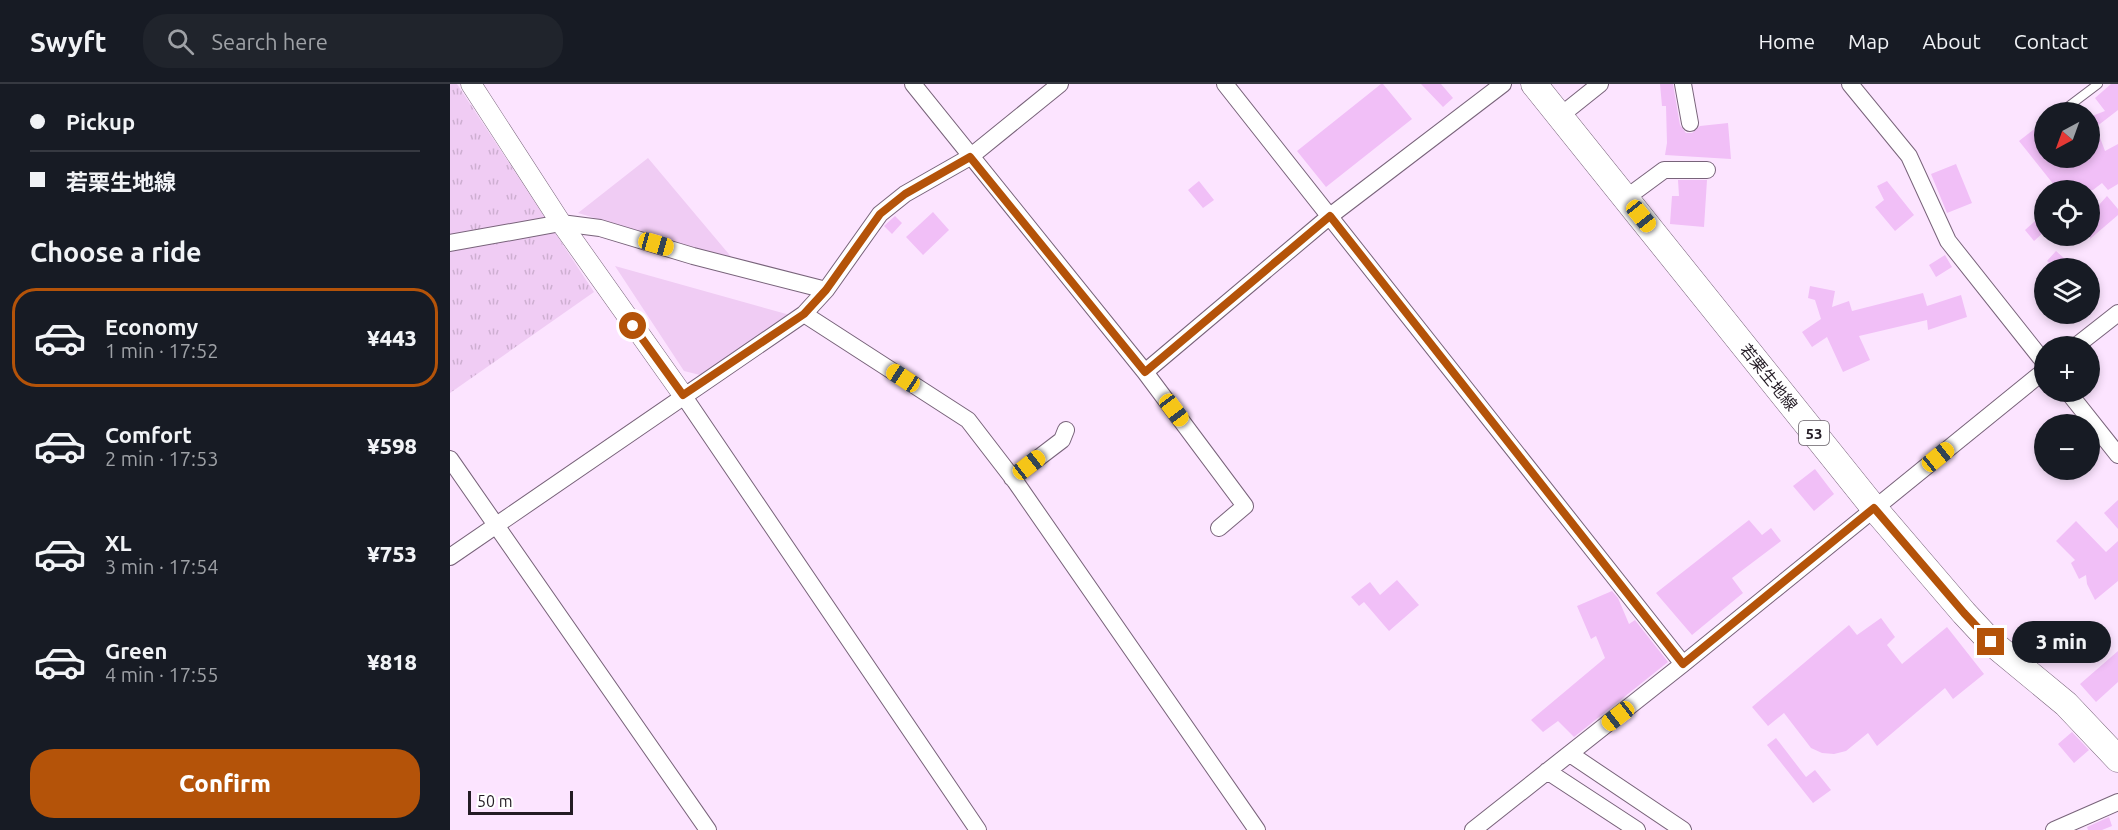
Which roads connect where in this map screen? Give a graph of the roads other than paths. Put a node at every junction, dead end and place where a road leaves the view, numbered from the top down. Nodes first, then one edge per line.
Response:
1 (471, 84) edge
2 (913, 84) edge
3 (1060, 84) edge
4 (1225, 84) edge
5 (1503, 84) edge
6 (1534, 84) edge
7 (1600, 84) edge
8 (1683, 84) edge
9 (1850, 84) edge
10 (2098, 84) edge
11 (2074, 102) edge
12 (1560, 116) junction
13 (1690, 123) dead end
14 (970, 157) junction
15 (1707, 170) dead end
16 (1626, 198) junction
17 (1330, 216) junction
18 (561, 223) junction
19 (450, 243) edge
20 (826, 290) junction
21 (2118, 313) edge
22 (804, 314) junction
23 (2089, 336) edge
24 (2034, 349) edge
25 (1145, 372) junction
26 (2034, 379) edge
27 (683, 395) junction
28 (2076, 402) edge
29 (1066, 430) dead end
30 (2118, 455) edge
31 (450, 459) edge
32 (1012, 478) junction
33 (1874, 508) junction
34 (496, 525) junction
35 (1219, 528) dead end
36 (450, 557) edge
37 (1683, 664) junction
38 (1570, 754) junction
39 (2118, 759) edge
40 (1546, 771) junction
41 (2118, 802) edge
42 (708, 830) edge
43 (978, 830) edge
44 (1257, 830) edge
45 (1473, 830) edge
46 (1637, 830) edge
47 (1683, 830) edge
48 (2054, 830) edge

1 - 18 street
2 - 14 street
3 - 14 street
4 - 17 street
5 - 17 street
6 - 12 main road, 若栗生地線 / 53
7 - 12 street
8 - 13 street
9 - 24 street
10 - 11 lane
12 - 16 main road, 若栗生地線 / 53
14 - 20 street
14 - 25 street
15 - 16 street
16 - 33 main road, 若栗生地線 / 53
17 - 25 street
17 - 37 street
18 - 19 street
18 - 20 street
18 - 27 street
20 - 22 street
21 - 23 street
22 - 27 street
22 - 32 street
25 - 35 street
26 - 33 street
27 - 34 street
27 - 43 street
28 - 30 street
29 - 32 street
31 - 34 street
32 - 44 street
33 - 37 street
33 - 39 main road, 若栗生地線 / 53
34 - 36 street
34 - 42 street
37 - 38 street
38 - 40 street
38 - 47 street
40 - 45 street
40 - 46 street
41 - 48 street

